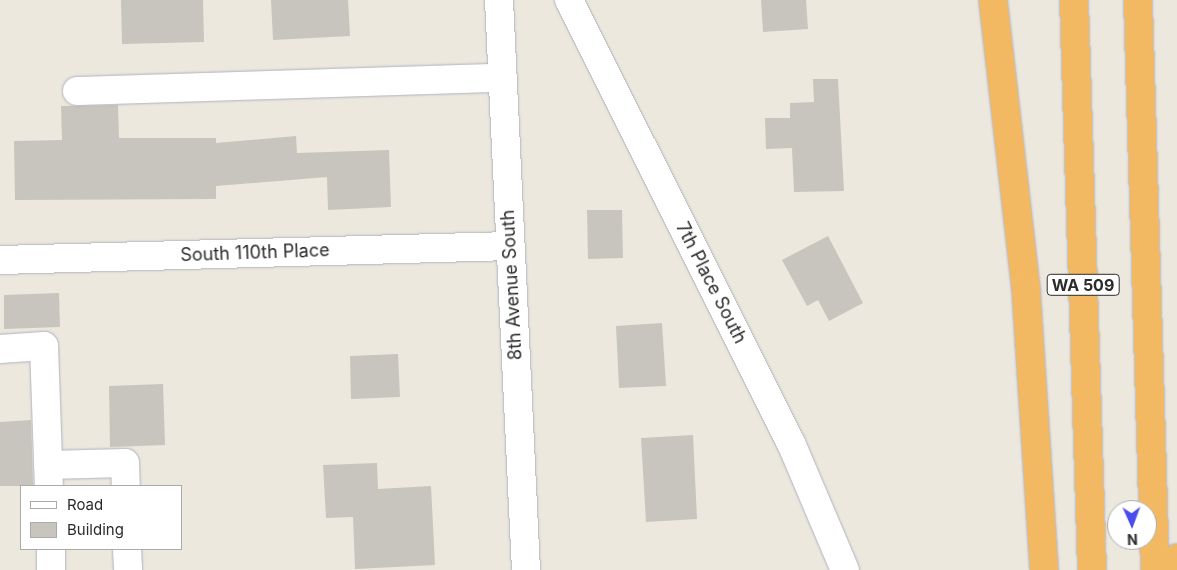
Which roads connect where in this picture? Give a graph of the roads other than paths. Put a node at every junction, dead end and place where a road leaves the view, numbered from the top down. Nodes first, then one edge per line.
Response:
1 (498, 0) edge
2 (568, 0) edge
3 (993, 0) edge
4 (1074, 0) edge
5 (1138, 0) edge
6 (502, 78) junction
7 (77, 90) dead end
8 (510, 246) junction
9 (0, 260) edge
10 (0, 349) edge
11 (48, 476) edge
12 (126, 485) edge
13 (51, 550) edge
14 (127, 550) edge
15 (1177, 558) edge
16 (51, 570) edge
17 (128, 570) edge
18 (526, 570) edge
19 (845, 570) edge
20 (1044, 570) edge
21 (1092, 570) edge
22 (1155, 570) edge
23 (1175, 570) edge

1 - 6 street, 8th Avenue South
2 - 19 street, 7th Place South
3 - 20 highway
4 - 21 highway, WA 509
5 - 22 highway, WA 509
6 - 7 street
6 - 8 street, 8th Avenue South
8 - 9 street, South 110th Place
8 - 18 street, 8th Avenue South
10 - 11 street
11 - 12 street
13 - 16 street
14 - 17 street
15 - 23 highway

